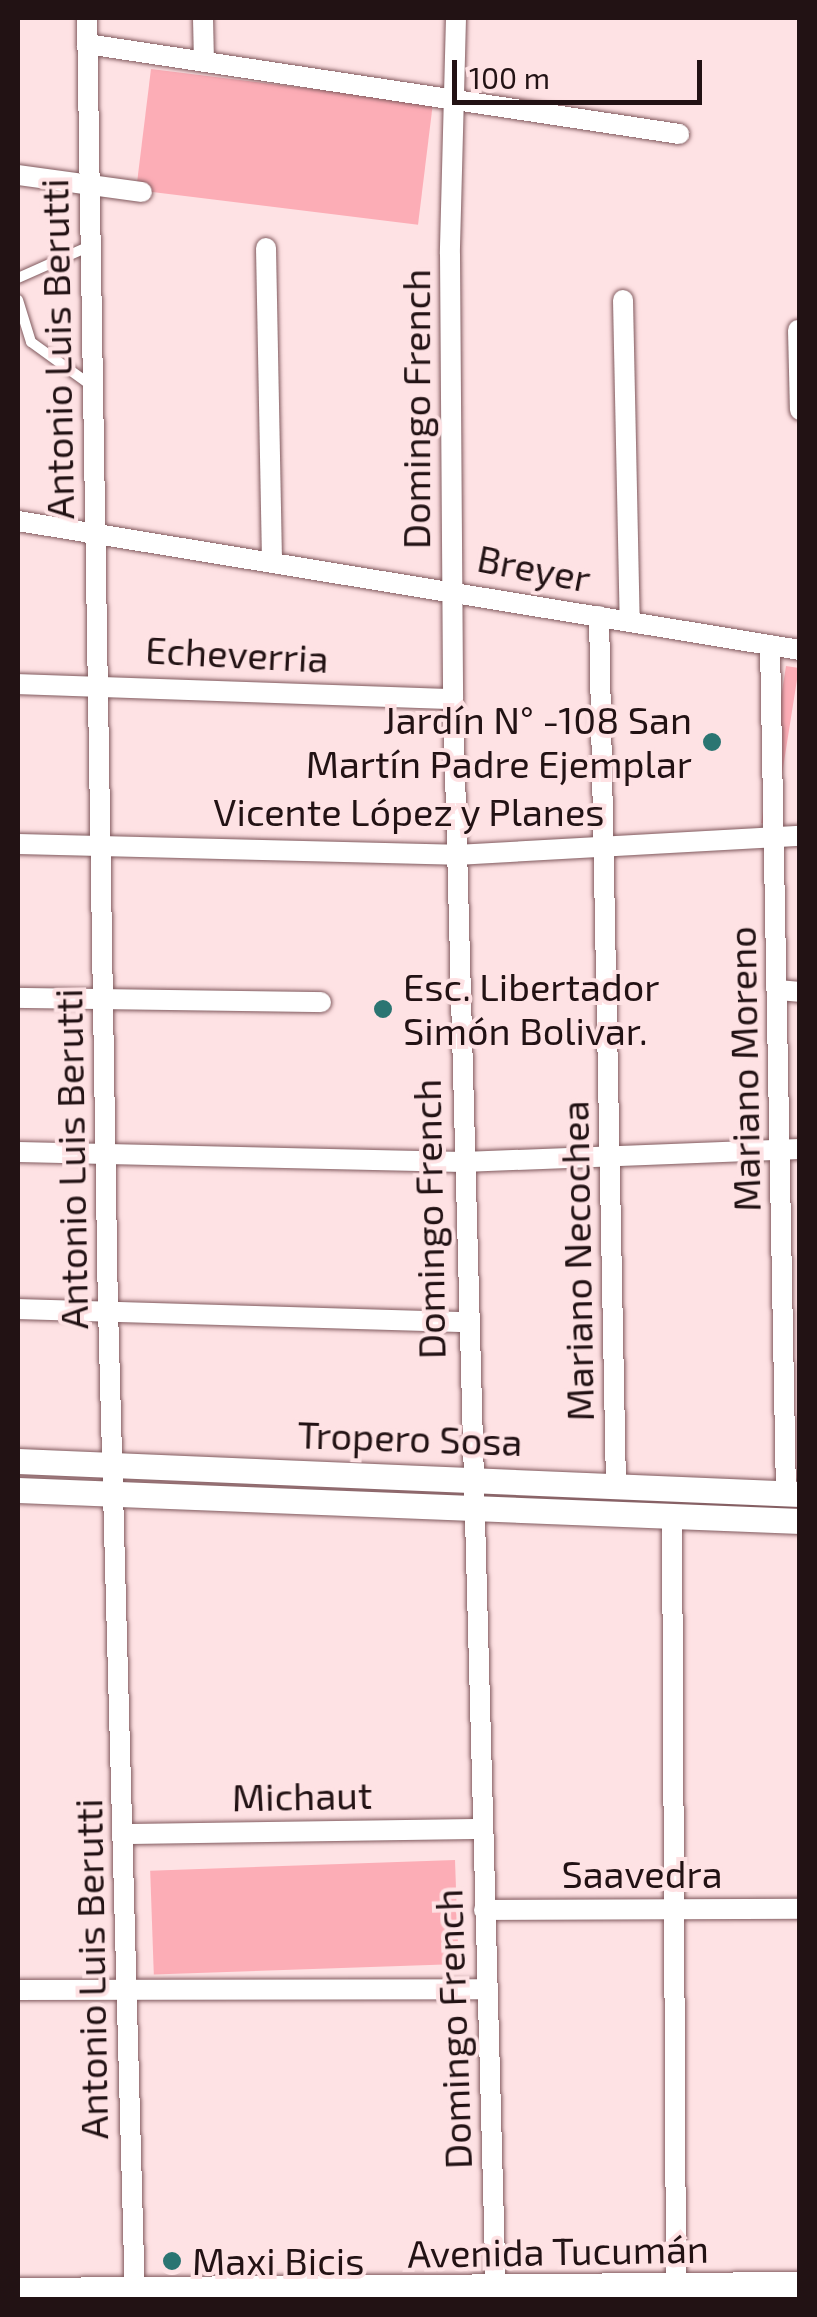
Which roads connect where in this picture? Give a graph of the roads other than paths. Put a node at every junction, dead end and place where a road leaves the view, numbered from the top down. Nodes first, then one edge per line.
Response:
1 (87, 18) edge
2 (203, 18) edge
3 (456, 18) edge
4 (87, 44) junction
5 (204, 61) junction
6 (454, 98) junction
7 (679, 134) dead end
8 (18, 174) edge
9 (91, 184) junction
10 (142, 192) dead end
11 (91, 246) junction
12 (266, 248) dead end
13 (18, 278) edge
14 (18, 300) edge
15 (623, 300) dead end
16 (798, 330) edge
17 (93, 386) junction
18 (800, 410) edge
19 (18, 520) edge
20 (94, 533) junction
21 (272, 560) junction
22 (452, 588) junction
23 (600, 616) junction
24 (630, 621) junction
25 (770, 644) junction
26 (800, 650) edge
27 (96, 683) junction
28 (18, 684) edge
29 (453, 699) junction
30 (800, 836) edge
31 (774, 837) junction
32 (18, 844) edge
33 (100, 844) junction
34 (604, 848) junction
35 (456, 855) junction
36 (778, 990) junction
37 (800, 992) edge
38 (18, 998) edge
39 (103, 998) junction
40 (320, 1002) dead end
41 (790, 1148) edge
42 (18, 1152) edge
43 (105, 1152) junction
44 (611, 1155) junction
45 (462, 1162) junction
46 (18, 1308) edge
47 (108, 1308) junction
48 (467, 1322) junction
49 (792, 1326) edge
50 (18, 1462) edge
51 (112, 1466) junction
52 (471, 1476) junction
53 (616, 1484) junction
54 (18, 1490) edge
55 (792, 1493) edge
56 (113, 1494) junction
57 (472, 1509) junction
58 (672, 1516) junction
59 (800, 1521) edge
60 (481, 1829) junction
61 (123, 1834) junction
62 (672, 1909) junction
63 (800, 1909) edge
64 (484, 1910) junction
65 (486, 1988) junction
66 (126, 1989) junction
67 (18, 1990) edge
68 (676, 2286) junction
69 (800, 2286) edge
70 (18, 2292) edge
71 (496, 2295) edge
72 (135, 2297) edge

1 - 4 street, Antonio Luis Berutti
2 - 5 street
3 - 6 street, Domingo French
4 - 5 street
4 - 9 street, Antonio Luis Berutti
5 - 6 street
6 - 7 street
6 - 22 street, Domingo French
8 - 9 street
9 - 10 street
9 - 11 street, Antonio Luis Berutti
11 - 13 lane
11 - 17 street, Antonio Luis Berutti
12 - 21 street
14 - 17 lane
15 - 24 street
16 - 18 street
17 - 20 street, Antonio Luis Berutti
19 - 20 street, Breyer
20 - 21 street, Breyer
20 - 27 street, Antonio Luis Berutti
21 - 22 street, Breyer
22 - 23 street, Breyer
22 - 29 street, Domingo French
23 - 24 street, Breyer
23 - 34 street, Mariano Necochea
24 - 25 street, Breyer
25 - 26 street, Breyer
25 - 31 street, Mariano Moreno
27 - 28 street, Echeverria
27 - 29 street, Echeverria
27 - 33 street, Antonio Luis Berutti
29 - 35 street, Domingo French
30 - 31 street, Vicente López y Planes
31 - 34 street, Vicente López y Planes
31 - 36 street, Mariano Moreno
32 - 33 street, Vicente López y Planes
33 - 35 street, Vicente López y Planes
33 - 39 street, Antonio Luis Berutti
34 - 35 street, Vicente López y Planes
34 - 44 street, Mariano Necochea
35 - 45 street, Domingo French
36 - 37 street
36 - 41 street, Mariano Moreno
38 - 39 street
39 - 40 street
39 - 43 street, Antonio Luis Berutti
41 - 44 street
41 - 49 street, Mariano Moreno
42 - 43 street
43 - 45 street
43 - 47 street, Antonio Luis Berutti
44 - 45 street
44 - 53 street, Mariano Necochea
45 - 48 street, Domingo French
46 - 47 street
47 - 48 street
47 - 51 street, Antonio Luis Berutti
48 - 52 street, Domingo French
49 - 55 street, Mariano Moreno
50 - 51 street, Tropero Sosa
51 - 52 street, Tropero Sosa
51 - 56 street, Antonio Luis Berutti
52 - 53 street, Tropero Sosa
52 - 57 street, Domingo French
53 - 55 street, Tropero Sosa
54 - 56 street, Tropero Sosa
56 - 57 street, Tropero Sosa
56 - 61 street, Antonio Luis Berutti
57 - 58 street, Tropero Sosa
57 - 60 street, Domingo French
58 - 59 street, Tropero Sosa
58 - 62 street
60 - 61 street, Michaut
60 - 64 street, Domingo French
61 - 66 street, Antonio Luis Berutti
62 - 63 street, Saavedra
62 - 64 street, Saavedra
62 - 68 street
64 - 65 street, Domingo French
65 - 66 street
65 - 71 street, Domingo French
66 - 67 street
66 - 72 street, Antonio Luis Berutti
68 - 69 main road, Avenida Tucumán
68 - 71 main road, Avenida Tucumán
70 - 72 main road, Avenida Tucumán
71 - 72 main road, Avenida Tucumán

